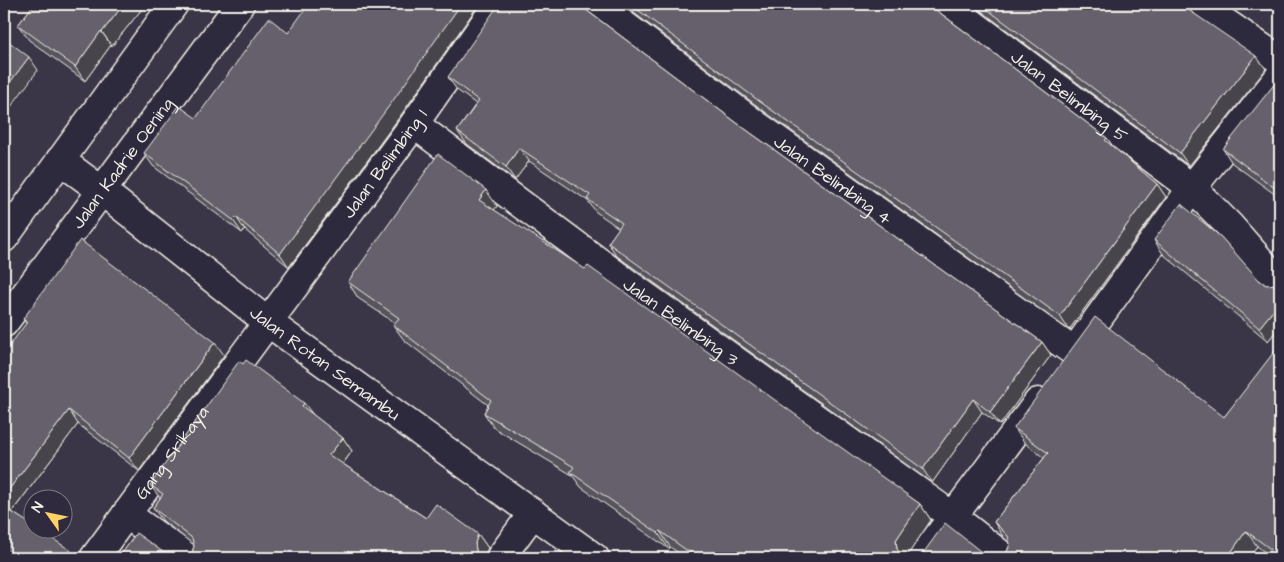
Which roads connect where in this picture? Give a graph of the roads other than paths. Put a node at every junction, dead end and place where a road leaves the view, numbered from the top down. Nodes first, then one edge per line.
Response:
1 (174, 4) edge
2 (240, 4) edge
3 (498, 4) edge
4 (596, 4) edge
5 (946, 4) edge
6 (1198, 4) edge
7 (1280, 60) edge
8 (1280, 76) edge
9 (414, 124) junction
10 (60, 160) junction
11 (1192, 188) junction
12 (102, 191) junction
13 (4, 238) edge
14 (1280, 283) edge
15 (4, 323) edge
16 (269, 323) junction
17 (1074, 352) junction
18 (533, 513) junction
19 (126, 514) junction
20 (952, 516) junction
21 (94, 558) edge
22 (188, 558) edge
23 (500, 558) edge
24 (595, 558) edge
25 (922, 558) edge
26 (1005, 558) edge

1 - 10 street
2 - 12 street, Jalan Kadrie Oening
3 - 9 street, Jalan Belimbing 1
4 - 17 street, Jalan Belimbing 4
5 - 11 street, Jalan Belimbing 5
6 - 7 street
8 - 11 street
9 - 16 street, Jalan Belimbing 1
9 - 20 street, Jalan Belimbing 3
10 - 12 street, Jalan Rotan Semambu
10 - 13 street
11 - 14 street, Jalan Belimbing 5
11 - 17 street
12 - 15 street, Jalan Kadrie Oening
12 - 16 street, Jalan Rotan Semambu
16 - 18 street, Jalan Rotan Semambu
16 - 19 street, Gang Srikaya
17 - 20 street
18 - 23 street
18 - 24 street, Jalan Rotan Semambu
19 - 21 street, Gang Srikaya
19 - 22 street
20 - 25 street
20 - 26 street, Jalan Belimbing 3

